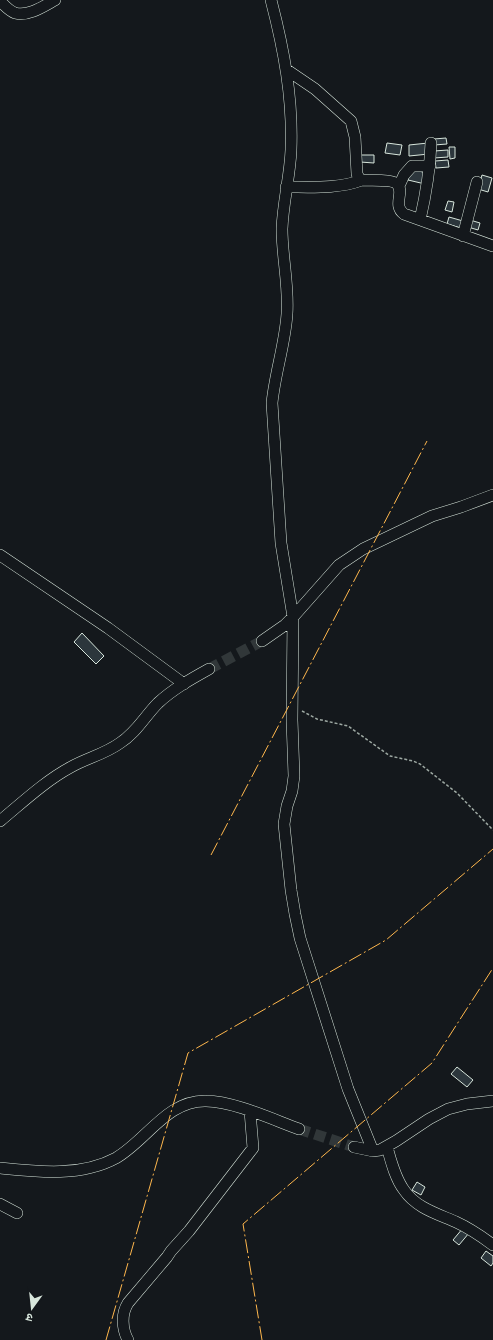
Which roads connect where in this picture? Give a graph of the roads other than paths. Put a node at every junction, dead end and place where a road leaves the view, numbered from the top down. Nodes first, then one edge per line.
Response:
1 (55, 0) edge
2 (271, 0) edge
3 (0, 1) edge
4 (287, 70) junction
5 (431, 143) dead end
6 (430, 166) junction
7 (362, 180) junction
8 (477, 182) dead end
9 (399, 186) junction
10 (286, 187) junction
11 (420, 220) junction
12 (463, 236) junction
13 (493, 246) edge
14 (493, 495) edge
15 (0, 555) edge
16 (293, 617) junction
17 (262, 641) tunnel mouth
18 (209, 669) tunnel mouth
19 (184, 684) junction
20 (0, 821) edge
21 (493, 1101) edge
22 (250, 1111) junction
23 (299, 1129) tunnel mouth
24 (354, 1147) tunnel mouth
25 (387, 1147) junction
26 (373, 1151) junction
27 (0, 1168) edge
28 (0, 1204) edge
29 (17, 1213) dead end
30 (493, 1245) edge
31 (128, 1340) edge

1 - 3 street
2 - 4 street
4 - 7 street
4 - 10 street
5 - 6 street
6 - 9 street
6 - 11 street
7 - 9 street
7 - 10 street
8 - 12 street
9 - 11 street
10 - 16 street
11 - 12 street
12 - 13 street
14 - 16 street
15 - 19 street
16 - 17 street
16 - 26 street
18 - 19 street
19 - 20 street
21 - 25 street
22 - 23 street
22 - 27 street
22 - 31 street
24 - 26 street
25 - 26 street
25 - 30 street
28 - 29 street

